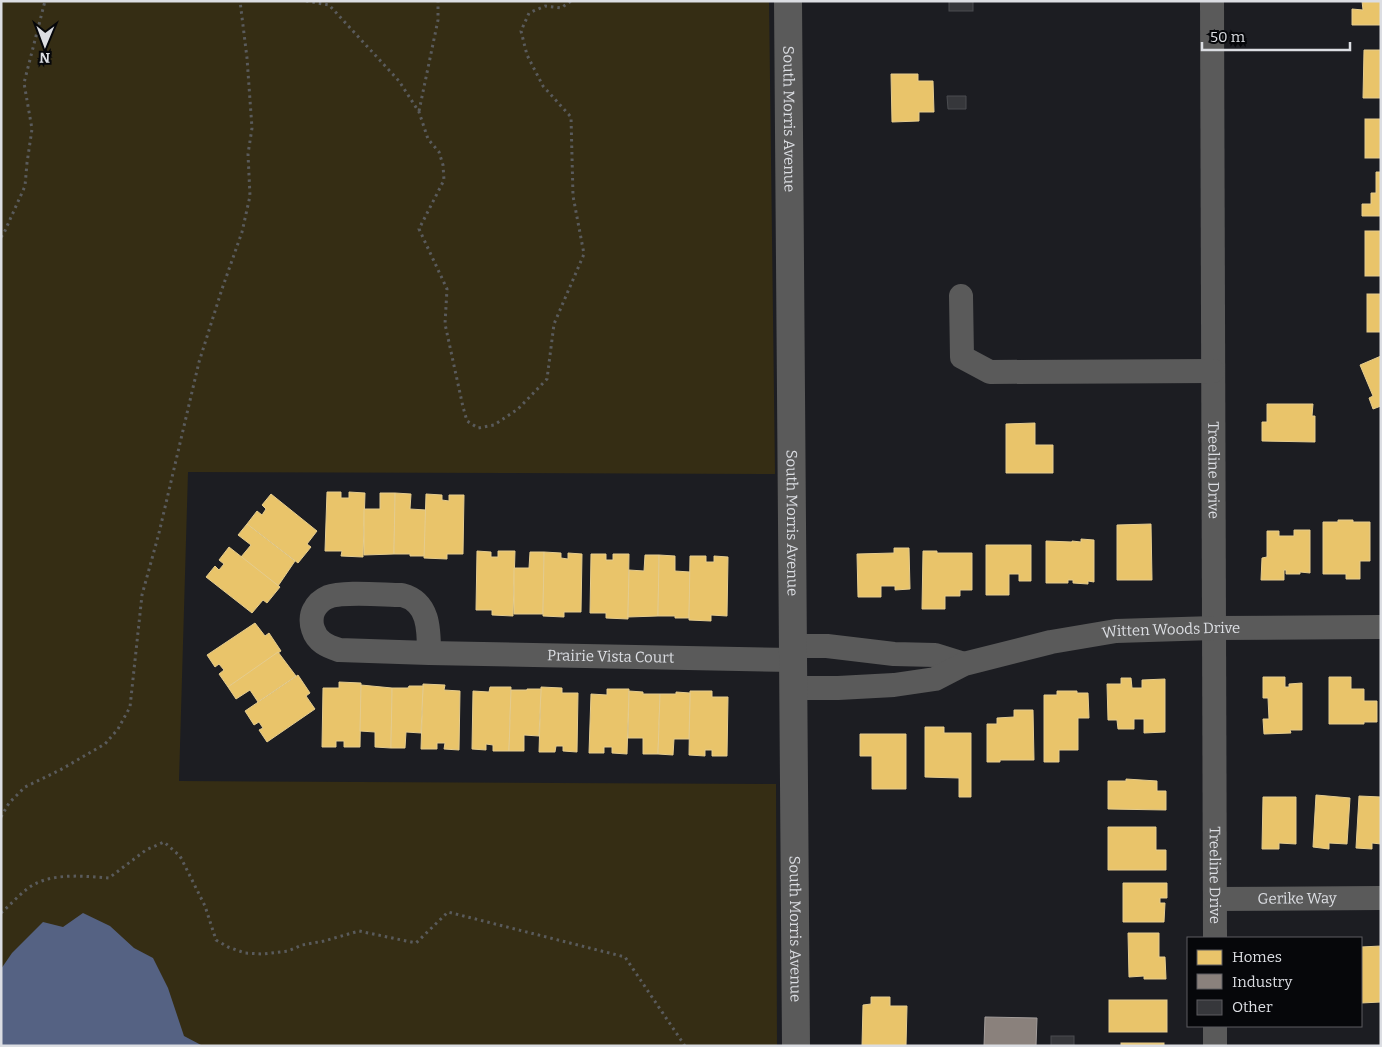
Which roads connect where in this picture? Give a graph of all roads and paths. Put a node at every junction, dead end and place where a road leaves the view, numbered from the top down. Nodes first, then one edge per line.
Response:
1 (45, 1) edge
2 (240, 1) edge
3 (306, 1) edge
4 (438, 1) edge
5 (571, 1) edge
6 (788, 1) edge
7 (1212, 1) edge
8 (418, 112) junction
9 (1, 237) edge
10 (961, 296) dead end
11 (1213, 371) junction
12 (1381, 627) edge
13 (1214, 628) junction
14 (429, 653) junction
15 (793, 653) junction
16 (964, 664) junction
17 (794, 688) junction
18 (1, 817) edge
19 (1381, 898) edge
20 (1215, 899) junction
21 (1, 913) edge
22 (1215, 937) edge
23 (1216, 1027) edge
24 (685, 1046) edge
25 (796, 1046) edge
26 (1216, 1046) edge

1 - 9 path
2 - 18 path
3 - 8 path
4 - 8 path
5 - 8 path
6 - 15 street, South Morris Avenue
7 - 11 street, Treeline Drive
10 - 11 street
11 - 13 street, Treeline Drive
12 - 13 street, Witten Woods Drive
13 - 16 street, Witten Woods Drive
13 - 20 street, Treeline Drive
14 - 14 street, Prairie Vista Court
14 - 15 street, Prairie Vista Court
15 - 16 street
15 - 17 street, South Morris Avenue
16 - 17 street, Witten Woods Drive
17 - 25 street, South Morris Avenue
19 - 20 street, Gerike Way
20 - 22 street, Treeline Drive
21 - 24 path
23 - 26 street

